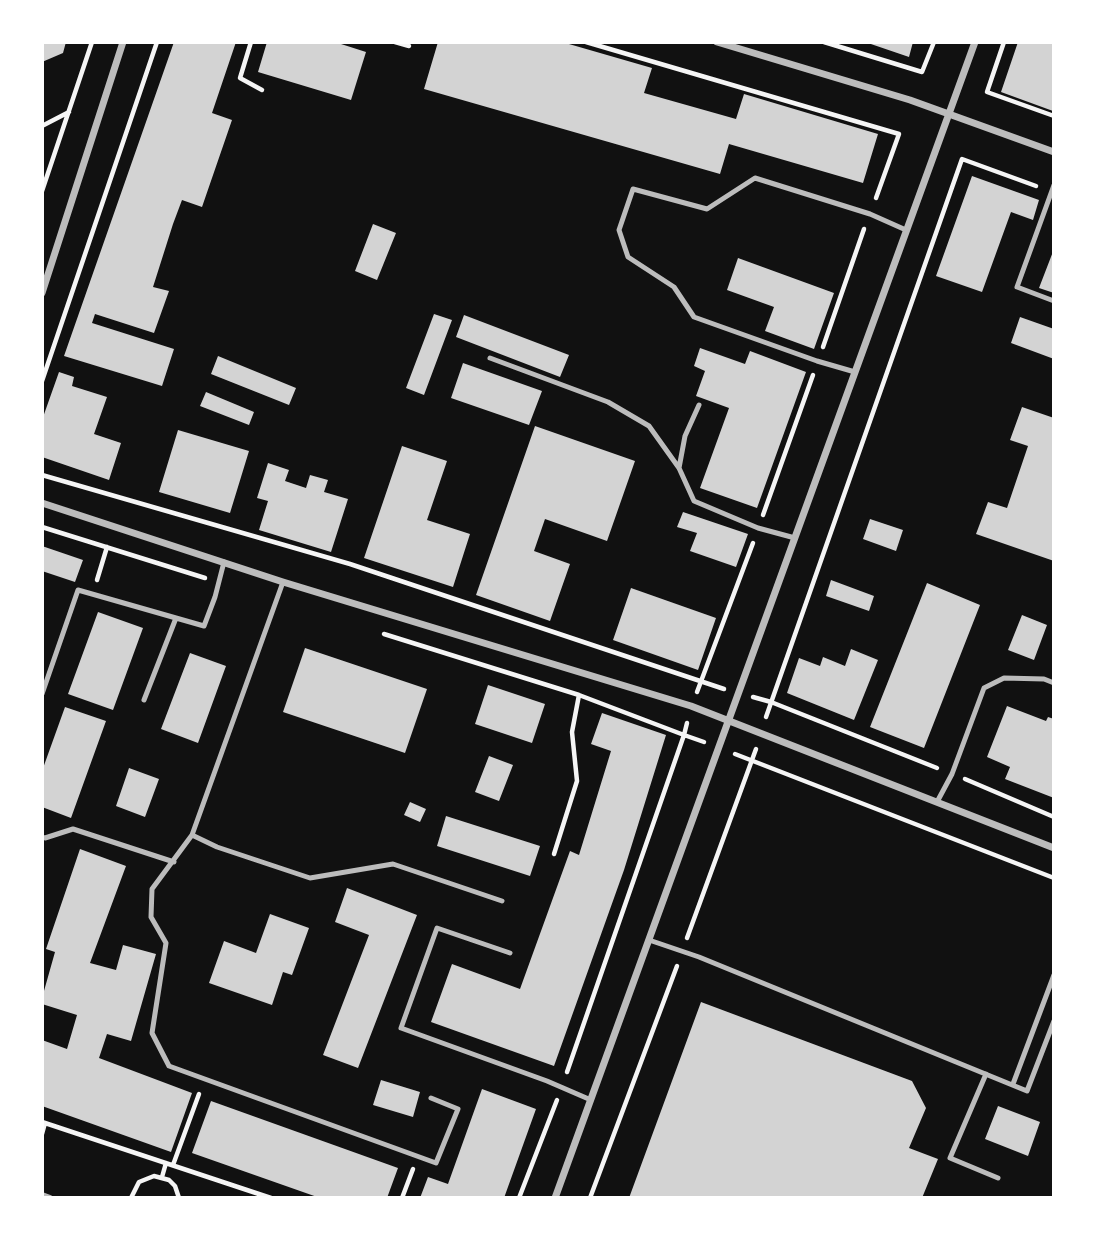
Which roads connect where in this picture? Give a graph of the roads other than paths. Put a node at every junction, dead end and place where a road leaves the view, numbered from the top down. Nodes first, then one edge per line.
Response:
1 (123, 42) edge
2 (717, 42) edge
3 (975, 42) edge
4 (950, 114) junction
5 (1054, 152) edge
6 (1053, 188) edge
7 (906, 230) junction
8 (42, 293) edge
9 (1054, 301) edge
10 (490, 358) dead end
11 (855, 372) junction
12 (699, 405) dead end
13 (679, 468) junction
14 (42, 503) edge
15 (795, 538) junction
16 (225, 562) junction
17 (284, 582) junction
18 (176, 618) junction
19 (1054, 683) edge
20 (42, 694) edge
21 (144, 700) dead end
22 (729, 719) junction
23 (937, 802) junction
24 (192, 835) junction
25 (42, 836) edge
26 (1054, 848) edge
27 (174, 862) junction
28 (502, 901) dead end
29 (649, 940) junction
30 (510, 953) dead end
31 (1054, 975) edge
32 (1054, 1021) edge
33 (986, 1074) junction
34 (1013, 1084) junction
35 (431, 1098) dead end
36 (590, 1100) junction
37 (998, 1178) dead end
38 (42, 1195) edge
39 (50, 1198) edge
40 (555, 1198) edge

1 - 8 street
2 - 4 street
3 - 4 street
4 - 5 street
4 - 7 street
6 - 9 lane
7 - 11 street
7 - 11 lane
10 - 13 lane
11 - 15 street
12 - 13 lane
13 - 15 lane
14 - 16 street
15 - 22 street
16 - 17 street
16 - 18 lane
17 - 22 street
17 - 24 lane
18 - 20 lane
18 - 21 lane
19 - 23 lane
22 - 23 street
22 - 29 street
23 - 26 street
24 - 27 lane
24 - 28 lane
25 - 27 lane
27 - 35 lane
29 - 33 lane
29 - 36 street
30 - 36 lane
31 - 34 lane
32 - 34 lane
33 - 34 lane
33 - 37 lane
36 - 40 street
38 - 39 street

